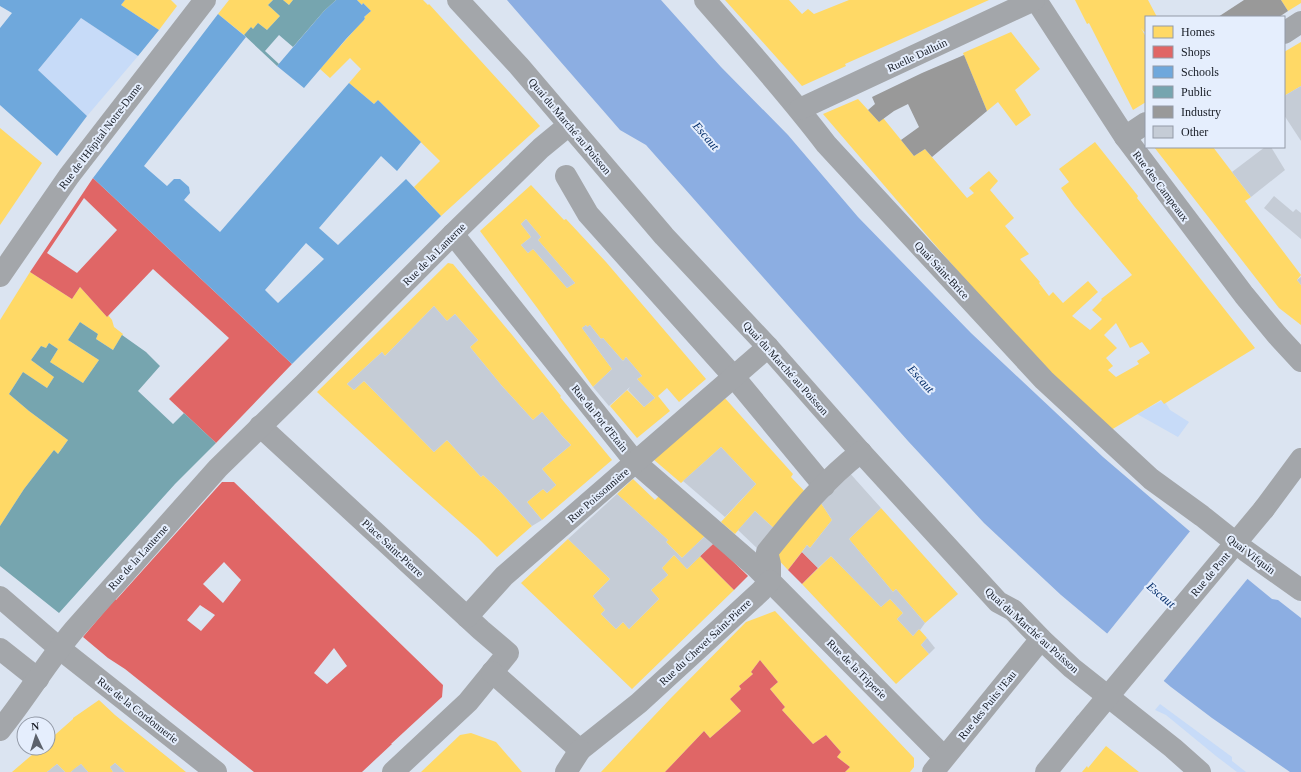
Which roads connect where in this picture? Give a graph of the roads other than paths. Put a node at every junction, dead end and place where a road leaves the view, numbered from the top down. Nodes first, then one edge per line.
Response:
1 (205, 0) edge
2 (458, 0) edge
3 (705, 0) edge
4 (1035, 0) edge
5 (1301, 22) edge
6 (1285, 32) edge
7 (800, 109) junction
8 (1145, 124) edge
9 (569, 125) junction
10 (1125, 137) junction
11 (566, 176) dead end
12 (453, 234) junction
13 (0, 276) edge
14 (768, 347) junction
15 (1301, 361) edge
16 (734, 377) junction
17 (260, 426) junction
18 (861, 452) junction
19 (1301, 459) edge
20 (636, 462) junction
21 (824, 486) junction
22 (1202, 516) joint
23 (770, 581) junction
24 (1301, 590) edge
25 (0, 597) edge
26 (474, 624) junction
27 (1041, 639) junction
28 (59, 648) junction
29 (0, 649) edge
30 (492, 672) junction
31 (38, 678) junction
32 (0, 730) edge
33 (580, 750) junction
34 (938, 765) edge
35 (216, 772) edge
36 (393, 772) edge
37 (566, 772) edge
38 (1046, 772) edge
39 (1200, 772) edge

1 - 13 street, Rue de l'Hôpital Notre-Dame
2 - 9 street, Quai du Marché au Poisson
3 - 7 street, Quai Saint-Brice
4 - 7 street, Ruelle Dalluin
4 - 10 street, Rue des Campeaux
5 - 6 street
7 - 22 street, Quai Saint-Brice
8 - 10 street
9 - 12 street, Rue de la Lanterne
9 - 14 street, Quai du Marché au Poisson
10 - 15 street, Rue des Campeaux
11 - 16 street
12 - 17 street, Rue de la Lanterne
12 - 20 street, Rue du Pot d'Etain
14 - 16 street, Rue Poissonnière
14 - 18 street, Quai du Marché au Poisson
16 - 20 street, Rue Poissonnière
16 - 21 street
17 - 26 street, Place Saint-Pierre
17 - 28 street, Rue de la Lanterne
18 - 21 street
18 - 27 street, Quai du Marché au Poisson
19 - 38 street, Rue de Pont, bridge
20 - 23 street, Rue du Pot d'Etain
20 - 26 street, Rue Poissonnière
21 - 23 street
22 - 24 street, Quai Vifquin
23 - 33 street, Rue du Chevet Saint-Pierre
23 - 34 street, Rue de la Triperie
25 - 28 street, Rue de la Cordonnerie
26 - 30 street, Place Saint-Pierre
27 - 34 street, Rue des Puits l'Eau
27 - 39 street, Quai du Marché au Poisson
28 - 31 street, Rue de la Lanterne
28 - 35 street, Rue de la Cordonnerie
29 - 31 street
30 - 33 street
30 - 36 street, Place Saint-Pierre
31 - 32 street, Rue de la Lanterne
33 - 37 street

